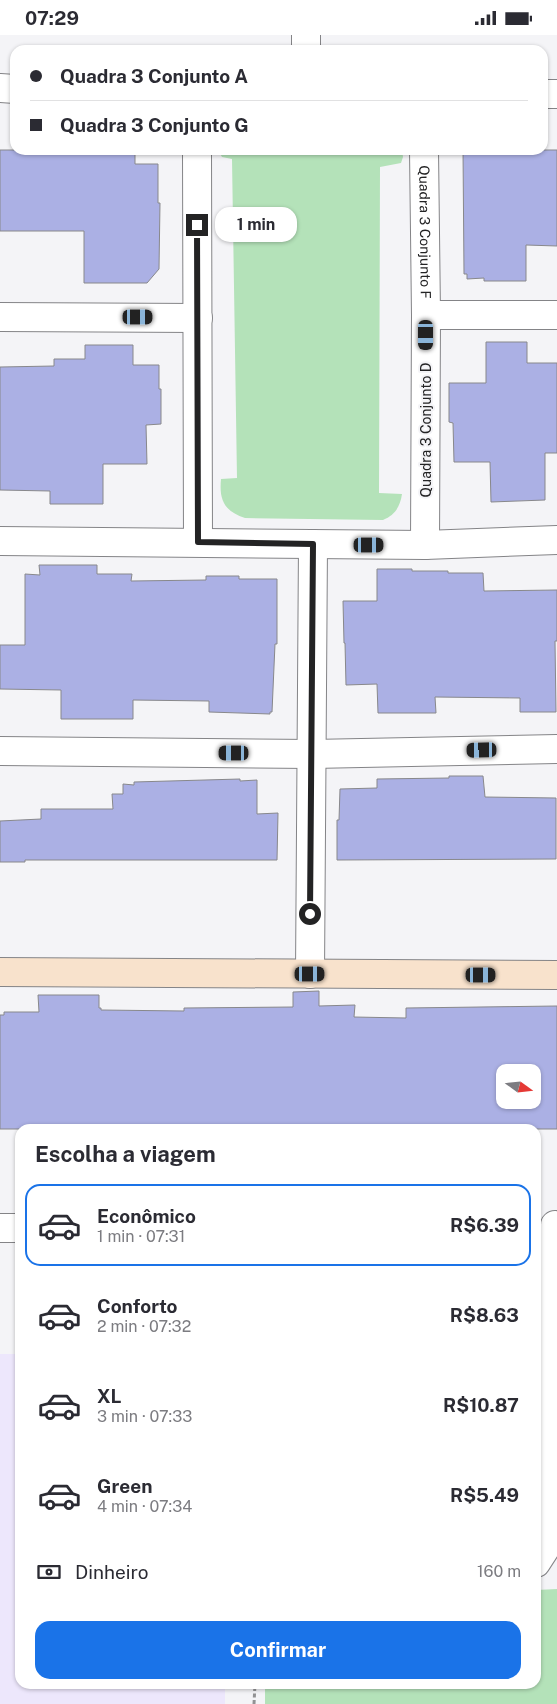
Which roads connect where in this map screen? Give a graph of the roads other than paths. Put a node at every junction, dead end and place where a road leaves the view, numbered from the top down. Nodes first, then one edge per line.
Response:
1 (197, 155) edge
2 (424, 155) edge
3 (426, 315) junction
4 (557, 315) edge
5 (0, 317) edge
6 (198, 317) junction
7 (557, 539) edge
8 (0, 541) edge
9 (198, 542) junction
10 (313, 544) junction
11 (425, 545) junction
12 (557, 749) edge
13 (0, 751) edge
14 (312, 754) junction
15 (0, 972) edge
16 (310, 974) junction
17 (557, 975) edge
18 (549, 1225) edge
19 (0, 1228) edge
20 (15, 1228) edge
21 (541, 1555) edge

1 - 6 street
2 - 3 street, Quadra 3 Conjunto F
3 - 4 street
3 - 11 street, Quadra 3 Conjunto D
5 - 6 street
6 - 9 street
7 - 11 street
8 - 9 street
9 - 10 street
10 - 11 street
10 - 14 street
12 - 14 street
13 - 14 street
14 - 16 street
15 - 16 street
16 - 17 street
18 - 21 street
19 - 20 street

